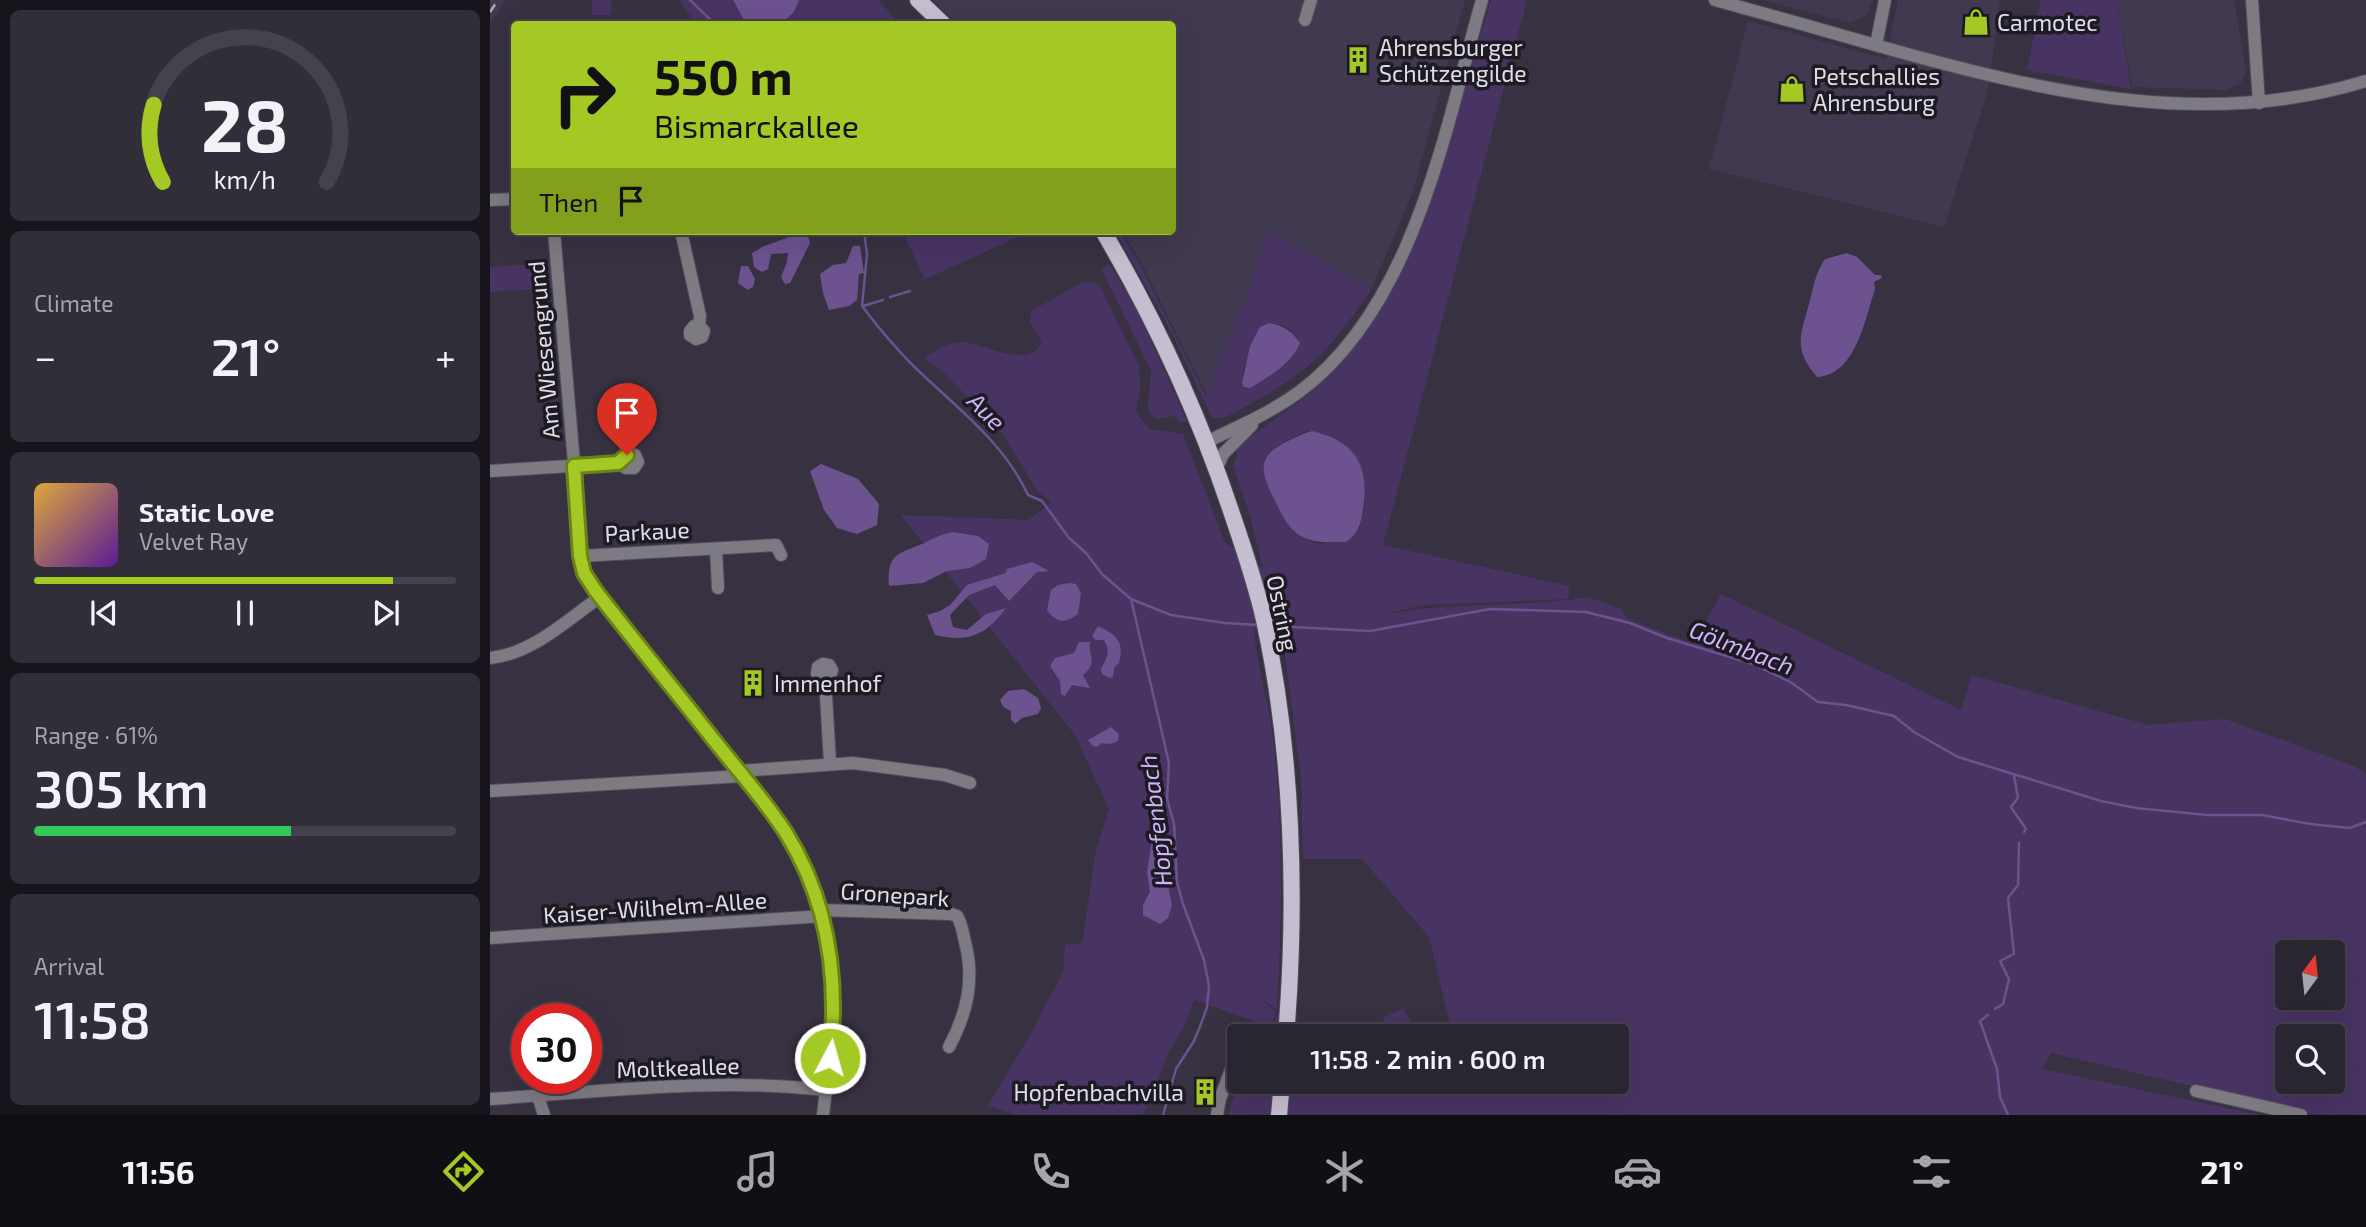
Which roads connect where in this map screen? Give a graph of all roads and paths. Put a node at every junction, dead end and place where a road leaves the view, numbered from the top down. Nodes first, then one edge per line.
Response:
1 (918, 0) edge
2 (1482, 0) edge
3 (1715, 0) edge
4 (1885, 0) edge
5 (2252, 0) edge
6 (1310, 1) edge
7 (1305, 20) dead end
8 (940, 21) edge
9 (1876, 45) junction
10 (2366, 81) edge
11 (2259, 103) junction
12 (511, 199) edge
13 (490, 200) edge
14 (554, 235) edge
15 (682, 235) edge
16 (1105, 235) edge
17 (699, 326) dead end
18 (1260, 417) junction
19 (1206, 442) junction
20 (1232, 444) junction
21 (618, 463) dead end
22 (574, 466) junction
23 (1217, 468) junction
24 (490, 471) edge
25 (716, 549) junction
26 (781, 555) dead end
27 (580, 556) junction
28 (718, 588) dead end
29 (600, 597) junction
30 (490, 657) edge
31 (825, 678) dead end
32 (831, 763) junction
33 (741, 774) junction
34 (970, 783) dead end
35 (490, 791) edge
36 (822, 913) junction
37 (490, 938) edge
38 (1287, 1024) edge
39 (949, 1047) dead end
40 (1227, 1080) edge
41 (826, 1090) junction
42 (2196, 1091) dead end
43 (1281, 1094) edge
44 (538, 1096) junction
45 (490, 1098) edge
46 (544, 1115) edge
47 (823, 1115) edge
48 (1217, 1115) edge
49 (1279, 1115) edge
50 (2301, 1115) edge

1 - 8 main road
2 - 18 street
3 - 9 street
4 - 9 street
5 - 11 street
6 - 7 street
9 - 11 street
10 - 11 street
12 - 13 street
14 - 22 street, Am Wiesengrund
15 - 17 street
16 - 19 main road, Ostring
18 - 19 street
18 - 20 street
19 - 20 street
19 - 23 main road, Ostring
20 - 23 street
21 - 22 street
22 - 24 street
22 - 27 street, Am Wiesengrund
23 - 38 main road, Ostring
25 - 26 street, Parkaue
25 - 27 street, Parkaue
25 - 28 street, Parkaue
27 - 29 street, Am Wiesengrund
29 - 30 street
29 - 33 street, Am Wiesengrund
31 - 32 street
32 - 33 street
32 - 34 street
33 - 35 street
33 - 36 street, Am Wiesengrund
36 - 37 street, Kaiser-Wilhelm-Allee
36 - 39 street, Gronepark
36 - 41 street, Am Wiesengrund
40 - 48 street
41 - 44 street, Moltkeallee
41 - 47 street, Am Wiesengrund
42 - 50 street
43 - 49 main road
44 - 45 street, Moltkeallee
44 - 46 street

